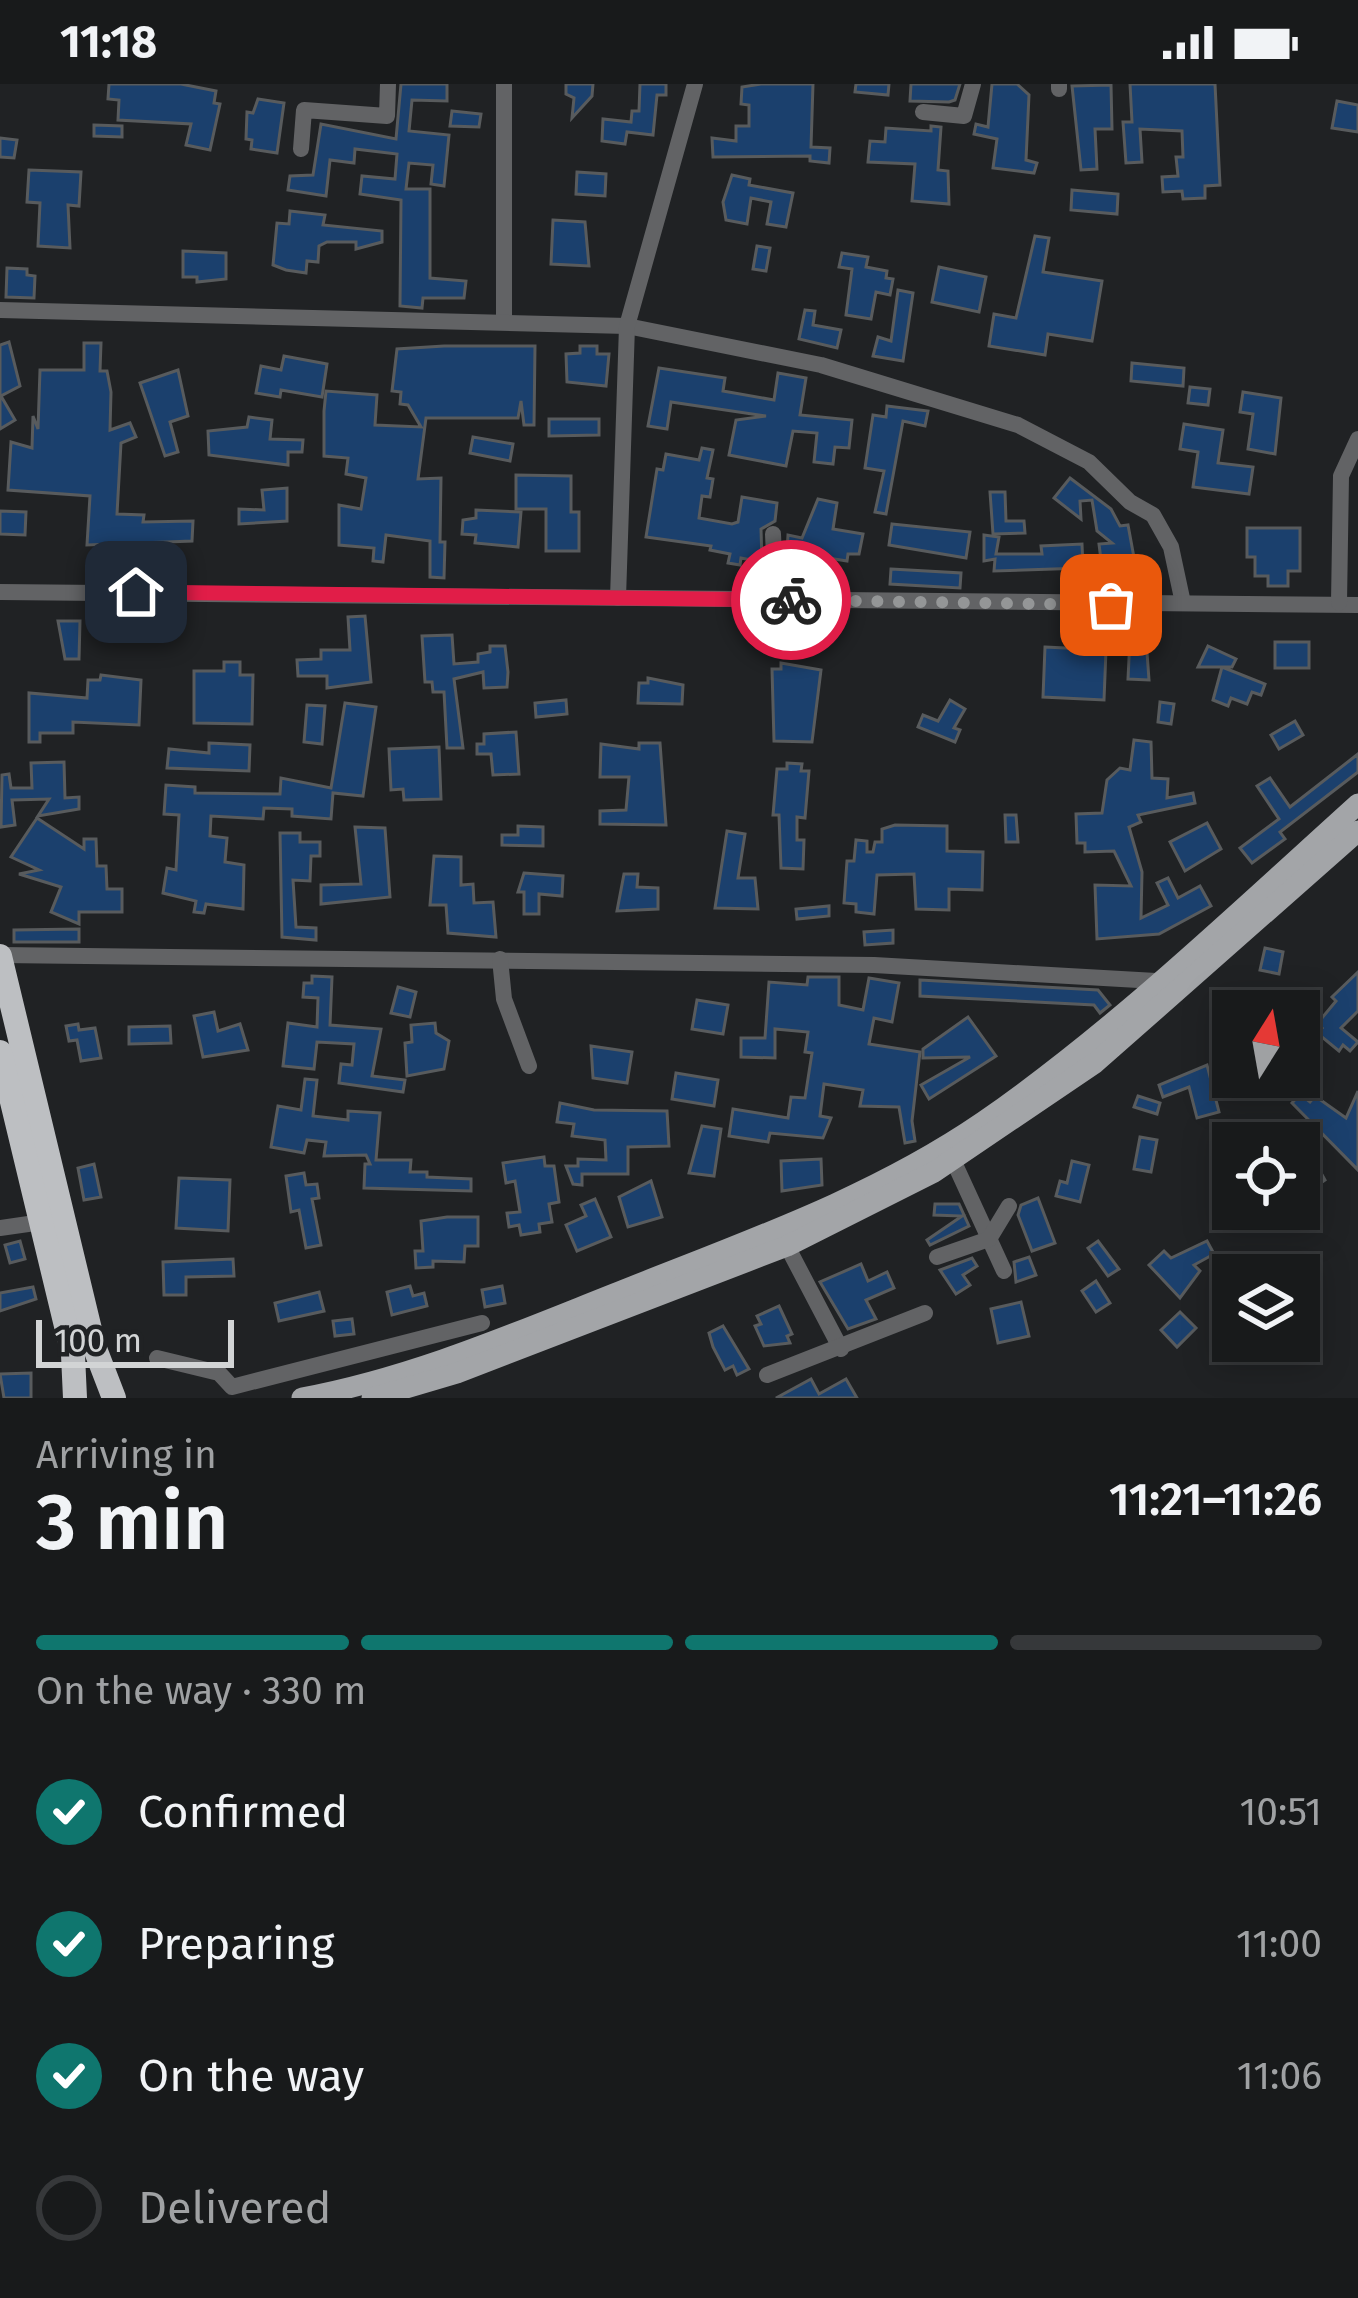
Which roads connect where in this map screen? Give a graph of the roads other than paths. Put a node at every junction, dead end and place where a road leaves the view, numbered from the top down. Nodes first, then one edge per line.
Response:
1 (388, 84) edge
2 (504, 84) edge
3 (695, 84) edge
4 (973, 84) edge
5 (923, 112) dead end
6 (301, 149) dead end
7 (0, 310) edge
8 (504, 321) junction
9 (627, 326) junction
10 (1358, 439) edge
11 (773, 534) dead end
12 (0, 592) edge
13 (618, 598) junction
14 (776, 599) junction
15 (1183, 603) junction
16 (1339, 603) junction
17 (1358, 604) edge
18 (1358, 804) edge
19 (1358, 832) edge
20 (0, 956) edge
21 (500, 959) junction
22 (1156, 982) junction
23 (0, 1052) edge
24 (529, 1066) dead end
25 (953, 1160) junction
26 (1009, 1206) dead end
27 (42, 1222) junction
28 (0, 1228) edge
29 (989, 1239) junction
30 (788, 1246) junction
31 (937, 1257) dead end
32 (1004, 1271) dead end
33 (925, 1313) dead end
34 (482, 1323) dead end
35 (376, 1345) junction
36 (841, 1349) junction
37 (157, 1358) dead end
38 (767, 1375) dead end
39 (391, 1378) junction
40 (75, 1398) edge
41 (114, 1398) edge
42 (302, 1398) edge
43 (371, 1398) edge

1 - 6 street
2 - 8 street
3 - 9 street
4 - 5 street
7 - 8 street
8 - 9 street
9 - 13 street
9 - 15 street
10 - 16 street
11 - 14 street
12 - 13 street
13 - 14 street
14 - 15 street
15 - 16 street
16 - 17 street
18 - 22 main road
19 - 25 main road
20 - 21 street
20 - 41 highway
21 - 22 street
21 - 24 street
22 - 39 main road
23 - 27 highway
25 - 29 street
25 - 30 main road
26 - 29 street
27 - 28 street
27 - 40 highway
29 - 31 street
29 - 32 street
30 - 36 street
30 - 43 main road
33 - 36 street
34 - 35 street
35 - 37 street
35 - 39 street
36 - 38 street
39 - 42 main road

